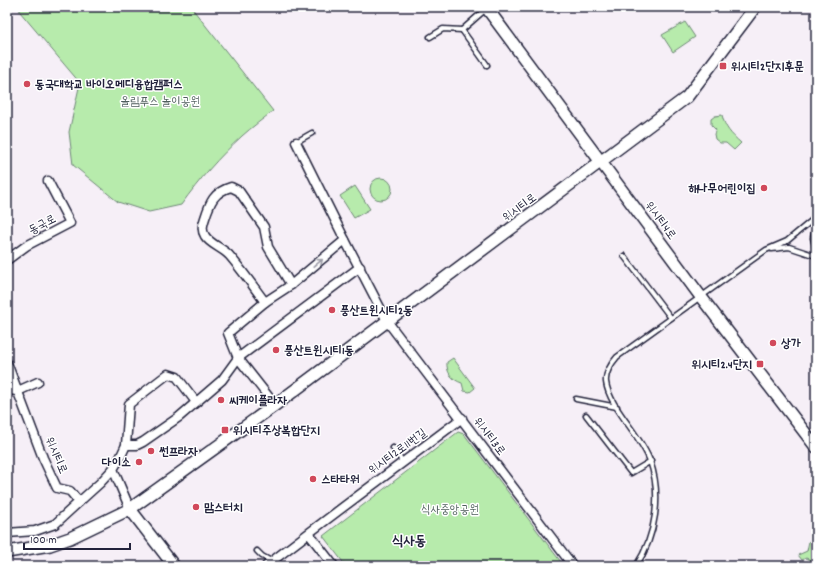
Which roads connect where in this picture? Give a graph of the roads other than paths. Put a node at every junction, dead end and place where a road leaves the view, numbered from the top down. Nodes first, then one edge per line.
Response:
1 (487, 7) edge
2 (755, 7) edge
3 (462, 30) junction
4 (430, 37) dead end
5 (487, 65) dead end
6 (312, 133) dead end
7 (296, 142) joint
8 (602, 162) junction
9 (48, 181) dead end
10 (816, 217) edge
11 (816, 221) edge
12 (345, 240) junction
13 (766, 250) junction
14 (816, 250) edge
15 (624, 256) dead end
16 (816, 256) edge
17 (7, 260) edge
18 (360, 268) junction
19 (291, 285) junction
20 (701, 297) junction
21 (265, 302) junction
22 (671, 318) junction
23 (388, 321) junction
24 (238, 358) junction
25 (7, 363) edge
26 (38, 382) dead end
27 (7, 390) edge
28 (18, 391) junction
29 (576, 399) dead end
30 (196, 402) junction
31 (275, 405) junction
32 (617, 406) junction
33 (586, 415) dead end
34 (462, 418) junction
35 (126, 445) junction
36 (816, 447) edge
37 (393, 448) dead end
38 (650, 461) junction
39 (403, 462) junction
40 (113, 469) junction
41 (79, 502) junction
42 (130, 509) junction
43 (7, 533) edge
44 (309, 534) junction
45 (257, 551) dead end
46 (7, 552) edge
47 (272, 564) edge
48 (174, 566) edge
49 (334, 566) edge
50 (573, 566) edge
51 (636, 566) edge

1 - 3 lane
1 - 8 main road, 위시티4로
2 - 8 main road, 위시티로
3 - 4 lane
3 - 5 lane
6 - 7 lane
7 - 12 street, 위시티3로
8 - 20 main road, 위시티4로
8 - 23 main road, 위시티로
9 - 17 street, 동국로
10 - 13 lane
11 - 14 lane
12 - 18 street, 위시티3로
19 -> 12 street
13 - 16 lane
13 - 20 lane
15 - 22 lane
18 - 23 street, 위시티3로
18 - 24 street
19 - 21 street
19 - 21 street
20 - 22 lane
20 - 36 main road, 위시티4로
21 - 24 street
22 - 32 lane
23 - 31 main road, 위시티로
23 - 34 street, 위시티3로
24 - 30 street
24 - 31 street
25 - 28 street, 위시티로
26 - 28 street
27 - 28 street
28 - 41 street, 위시티로
29 - 32 lane
30 - 35 street
30 - 35 street
31 - 42 main road, 위시티로
32 - 38 lane
33 - 38 lane
34 - 39 street, 위시티2로11번길
34 - 50 street, 위시티3로
35 - 40 street
37 - 39 lane
38 - 51 lane
39 - 44 street, 위시티2로11번길
40 - 41 street
40 - 42 street
41 - 43 street
42 - 46 main road, 위시티로
42 - 48 main road
44 - 47 street, 위시티2로11번길
44 - 49 street
45 - 47 lane

